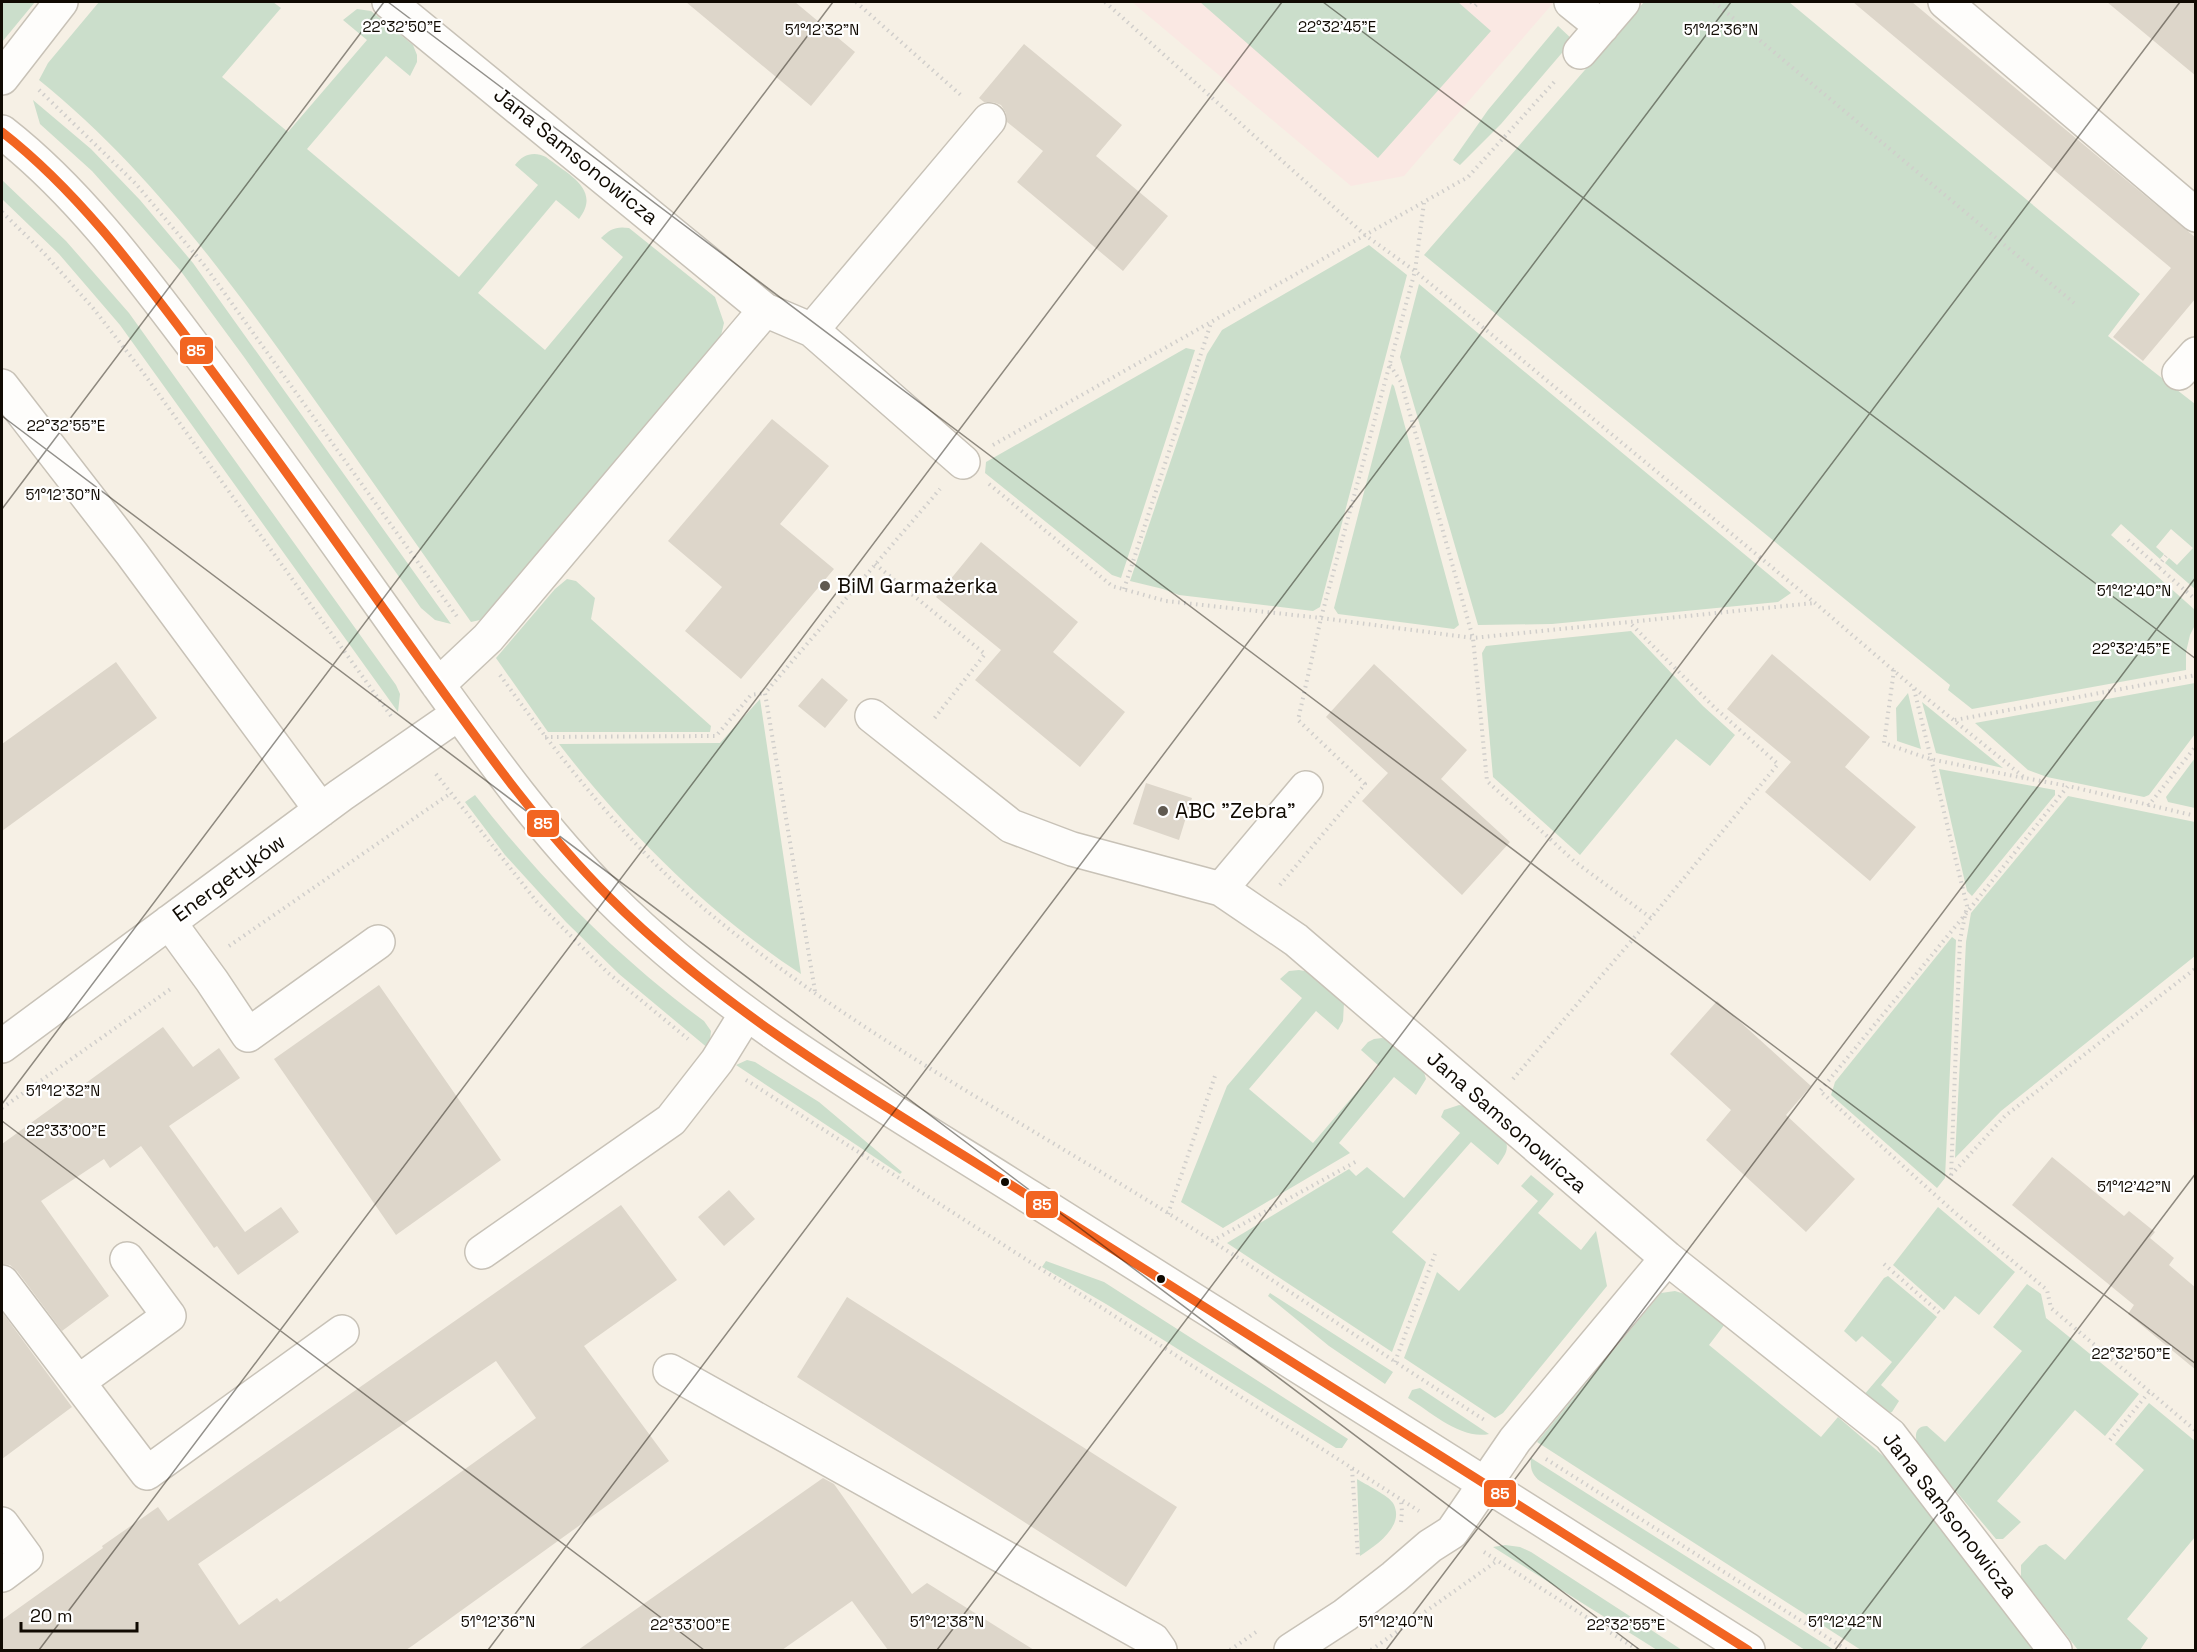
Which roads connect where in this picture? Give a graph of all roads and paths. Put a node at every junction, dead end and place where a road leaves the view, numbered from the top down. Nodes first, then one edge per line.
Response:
1 (61, 2) edge
2 (389, 2) edge
3 (856, 2) edge
4 (1105, 2) edge
5 (1471, 2) edge
6 (1479, 2) edge
7 (1571, 2) edge
8 (1623, 2) edge
9 (1714, 2) edge
10 (1945, 2) edge
11 (1602, 27) junction
12 (1580, 52) joint
13 (6, 71) edge
14 (989, 120) joint
15 (2, 132) edge
16 (1424, 203) junction
17 (2196, 215) edge
18 (1365, 235) junction
19 (1415, 271) junction
20 (2074, 303) dead end
21 (765, 310) junction
22 (1211, 322) junction
23 (812, 330) junction
24 (1390, 364) junction
25 (2, 386) edge
26 (963, 462) junction
27 (2128, 540) dead end
28 (2166, 556) dead end
29 (875, 564) junction
30 (2158, 566) junction
31 (1124, 589) junction
32 (2196, 600) edge
33 (1815, 603) junction
34 (1321, 618) junction
35 (1629, 622) junction
36 (1473, 638) junction
37 (479, 647) junction
38 (1894, 670) junction
39 (2196, 675) edge
40 (438, 685) junction
41 (1914, 688) junction
42 (765, 693) junction
43 (458, 714) junction
44 (872, 716) dead end
45 (1955, 720) junction
46 (931, 723) dead end
47 (545, 737) junction
48 (2196, 746) edge
49 (1930, 759) junction
50 (2025, 778) junction
51 (2068, 786) junction
52 (1306, 788) dead end
53 (2148, 806) junction
54 (321, 810) junction
55 (2196, 816) edge
56 (1228, 881) junction
57 (1964, 916) junction
58 (1651, 918) junction
59 (169, 922) junction
60 (378, 942) dead end
61 (2196, 968) edge
62 (815, 992) junction
63 (746, 1014) junction
64 (2, 1046) edge
65 (1215, 1076) dead end
66 (1489, 1107) junction
67 (1359, 1160) dead end
68 (1168, 1214) junction
69 (1212, 1241) junction
70 (482, 1252) dead end
71 (1435, 1254) dead end
72 (1667, 1258) junction
73 (127, 1259) dead end
74 (1884, 1264) dead end
75 (2, 1282) edge
76 (1941, 1314) dead end
77 (342, 1332) dead end
78 (1395, 1362) junction
79 (670, 1371) dead end
80 (78, 1382) junction
81 (2149, 1392) junction
82 (2196, 1431) edge
83 (1515, 1440) junction
84 (2110, 1440) dead end
85 (1352, 1468) dead end
86 (1484, 1484) junction
87 (2, 1524) edge
88 (1358, 1560) dead end
89 (1497, 1561) dead end
90 (2, 1575) edge
91 (1160, 1650) edge
92 (1291, 1650) edge
93 (1371, 1650) edge
94 (1748, 1650) edge
95 (1847, 1650) edge
96 (2055, 1650) edge

1 - 13 street
2 - 21 street, Jana Samsonowicza
3 - 14 path
4 - 18 path
5 - 6 path
7 - 11 street
8 - 11 street
9 - 20 path
10 - 17 street
11 - 12 street
12 - 16 path
13 - 37 path
14 - 23 street
15 - 40 street
16 - 18 path
16 - 19 path
18 - 19 path
18 - 22 path
19 - 24 path
19 - 33 path
21 - 23 street, Jana Samsonowicza
21 - 37 street
22 - 26 path
22 - 31 path
23 - 26 street, Jana Samsonowicza
24 - 34 path
24 - 36 path
25 - 54 street
26 - 29 path
26 - 31 path
27 - 30 path
28 - 30 path
29 - 42 path
29 - 46 path
30 - 32 path
31 - 34 path
33 - 35 path
33 - 38 path
34 - 36 path
34 - 56 path
35 - 36 path
35 - 58 path
36 - 58 path
37 - 40 street
37 - 47 path
38 - 41 path
38 - 49 path
39 - 45 path
40 - 43 street
41 - 45 path
41 - 49 path
42 - 47 path
42 - 62 path
43 - 54 street, Energetyków
43 - 63 street
44 - 56 street, Jana Samsonowicza
45 - 50 path
47 - 62 path
48 - 53 path
49 - 50 path
49 - 57 path
50 - 51 path
51 - 53 path
51 - 57 path
52 - 56 street
53 - 55 path
54 - 59 street, Energetyków
56 - 66 street, Jana Samsonowicza
57 - 61 path
57 - 81 path
58 - 66 path
59 - 60 street
59 - 64 street, Energetyków
62 - 68 path
63 - 70 street
63 - 86 street
65 - 68 path
66 - 72 street, Jana Samsonowicza
67 - 69 path
68 - 69 path
69 - 78 path
71 - 78 path
72 - 83 street
72 - 96 street, Jana Samsonowicza
73 - 80 street
74 - 76 path
75 - 80 street
77 - 80 street
78 - 83 path
79 - 91 street
81 - 82 path
81 - 84 path
83 - 86 street
83 - 95 path
85 - 88 path
86 - 92 street
86 - 94 street
87 - 90 street
89 - 93 path

